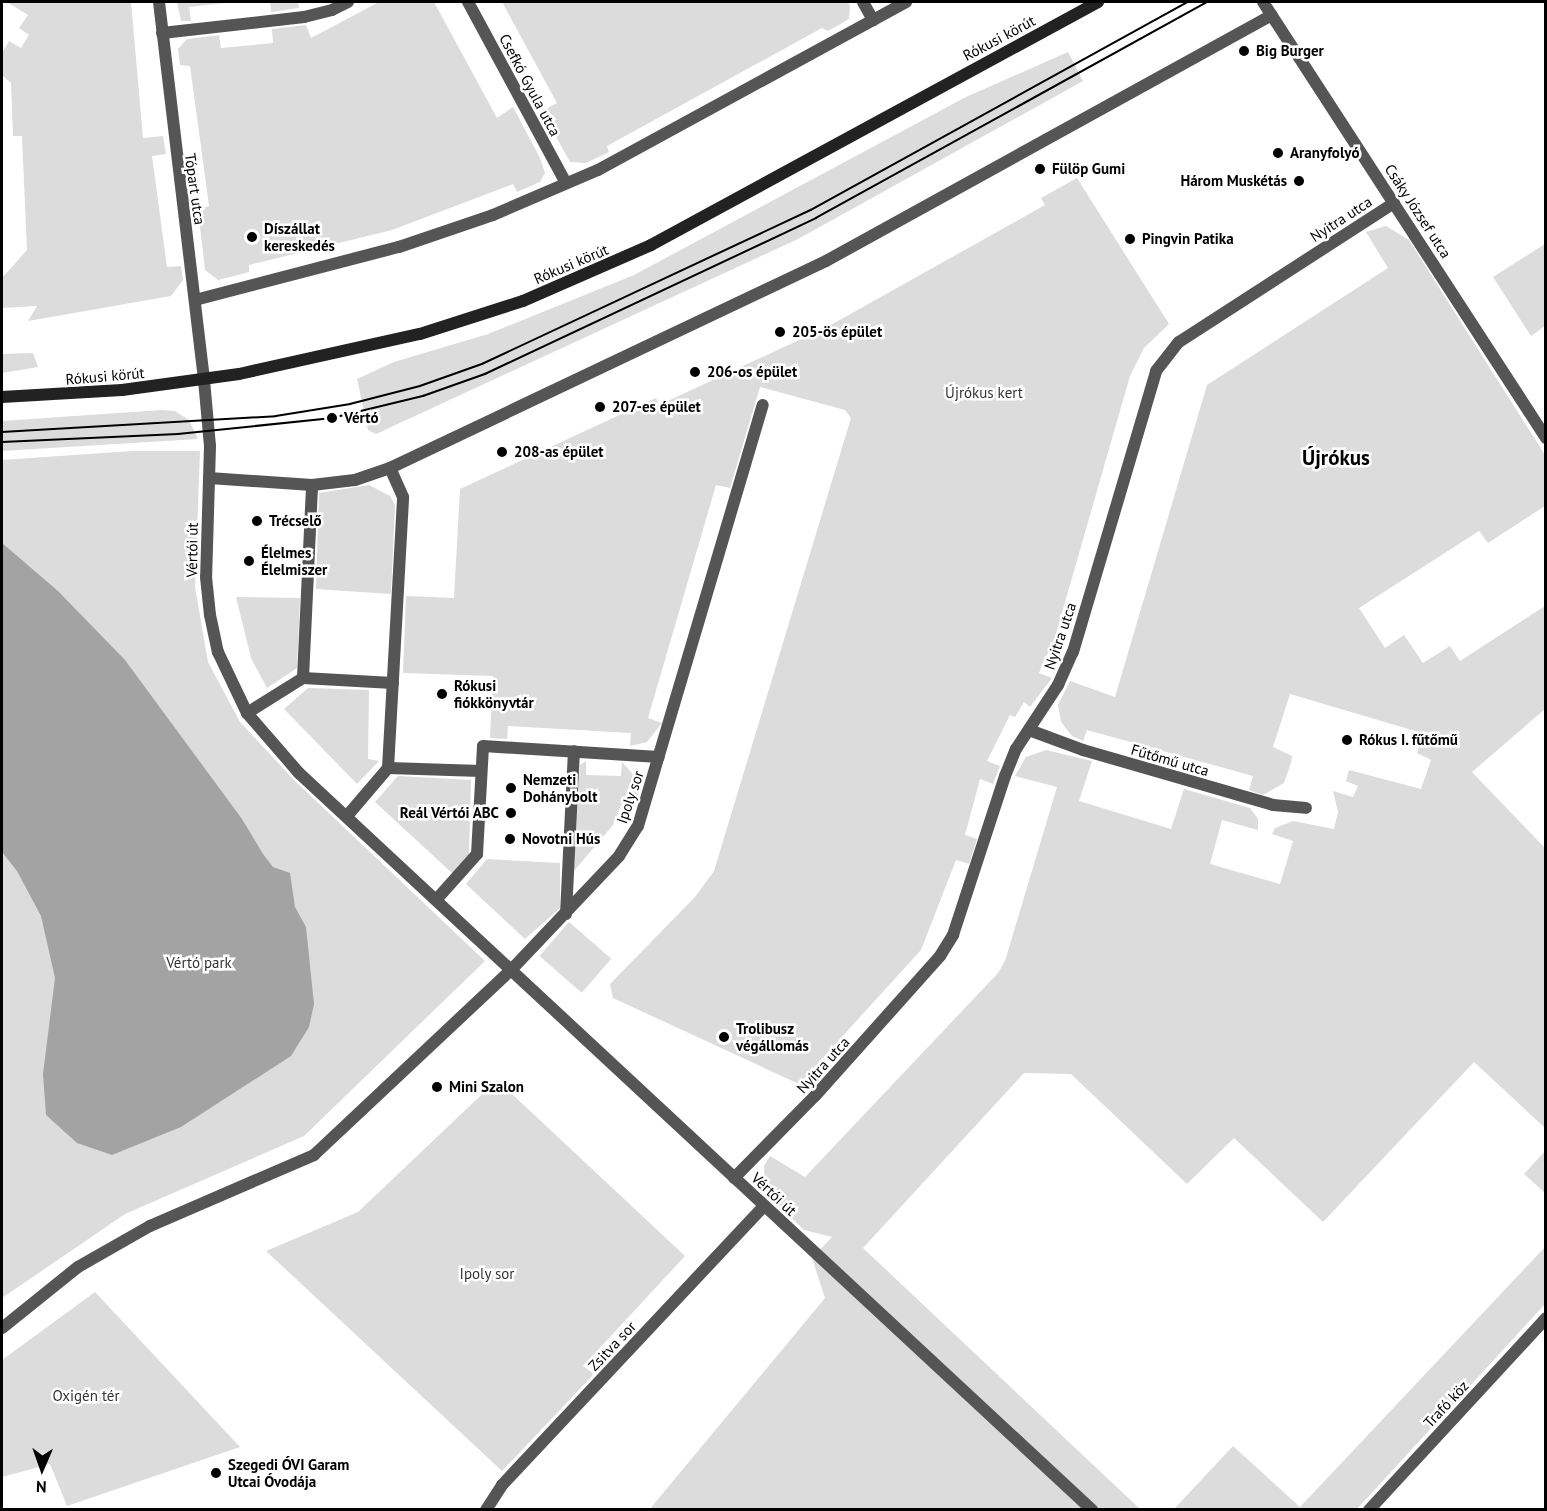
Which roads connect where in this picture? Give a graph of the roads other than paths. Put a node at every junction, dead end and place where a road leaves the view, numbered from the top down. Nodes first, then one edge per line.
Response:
1 (159, 2) edge
2 (348, 2) edge
3 (468, 2) edge
4 (863, 2) edge
5 (906, 2) edge
6 (1098, 2) edge
7 (1263, 2) edge
8 (1272, 15) junction
9 (873, 20) junction
10 (162, 33) junction
11 (566, 183) junction
12 (1394, 203) junction
13 (195, 300) junction
14 (204, 380) junction
15 (2, 397) edge
16 (764, 405) dead end
17 (1545, 438) edge
18 (390, 468) junction
19 (209, 478) junction
20 (312, 484) junction
21 (303, 678) junction
22 (393, 683) junction
23 (247, 712) junction
24 (1029, 730) junction
25 (574, 751) junction
26 (659, 757) junction
27 (388, 768) junction
28 (481, 771) junction
29 (1306, 808) dead end
30 (347, 816) junction
31 (436, 900) junction
32 (566, 914) junction
33 (511, 970) junction
34 (734, 1178) junction
35 (764, 1206) junction
36 (1545, 1318) edge
37 (2, 1328) edge
38 (486, 1509) edge
39 (1092, 1509) edge
40 (1369, 1509) edge

1 - 10 street, Tópart utca
2 - 10 street
3 - 11 street, Csefkó Gyula utca
4 - 9 street
5 - 9 street
6 - 14 main road, Rókusi körút
7 - 8 street, Csáky József utca
8 - 12 street, Csáky József utca
8 - 18 street
9 - 11 street
10 - 13 street, Tópart utca
11 - 13 street
12 - 17 street, Csáky József utca
12 - 24 street, Nyitra utca
13 - 14 street, Tópart utca
14 - 15 main road, Rókusi körút
14 - 19 street, Vértói út
16 - 26 street, Ipoly sor
18 - 20 street
18 - 22 street
19 - 20 street
19 - 23 street, Vértói út
20 - 21 street
21 - 22 street
21 - 23 street
22 - 27 street
23 - 30 street, Vértói út
24 - 29 street, Fűtőmű utca
24 - 34 street, Nyitra utca
25 - 26 street
25 - 28 street
25 - 32 street
26 - 32 street, Ipoly sor
27 - 28 street
27 - 30 street
28 - 31 street
30 - 31 street, Vértói út
31 - 33 street, Vértói út
32 - 33 street, Ipoly sor
33 - 34 street, Vértói út
33 - 37 street, Ipoly sor
34 - 35 street, Vértói út
35 - 38 street, Zsitva sor
35 - 39 street, Vértói út
36 - 40 street, Trafó köz

